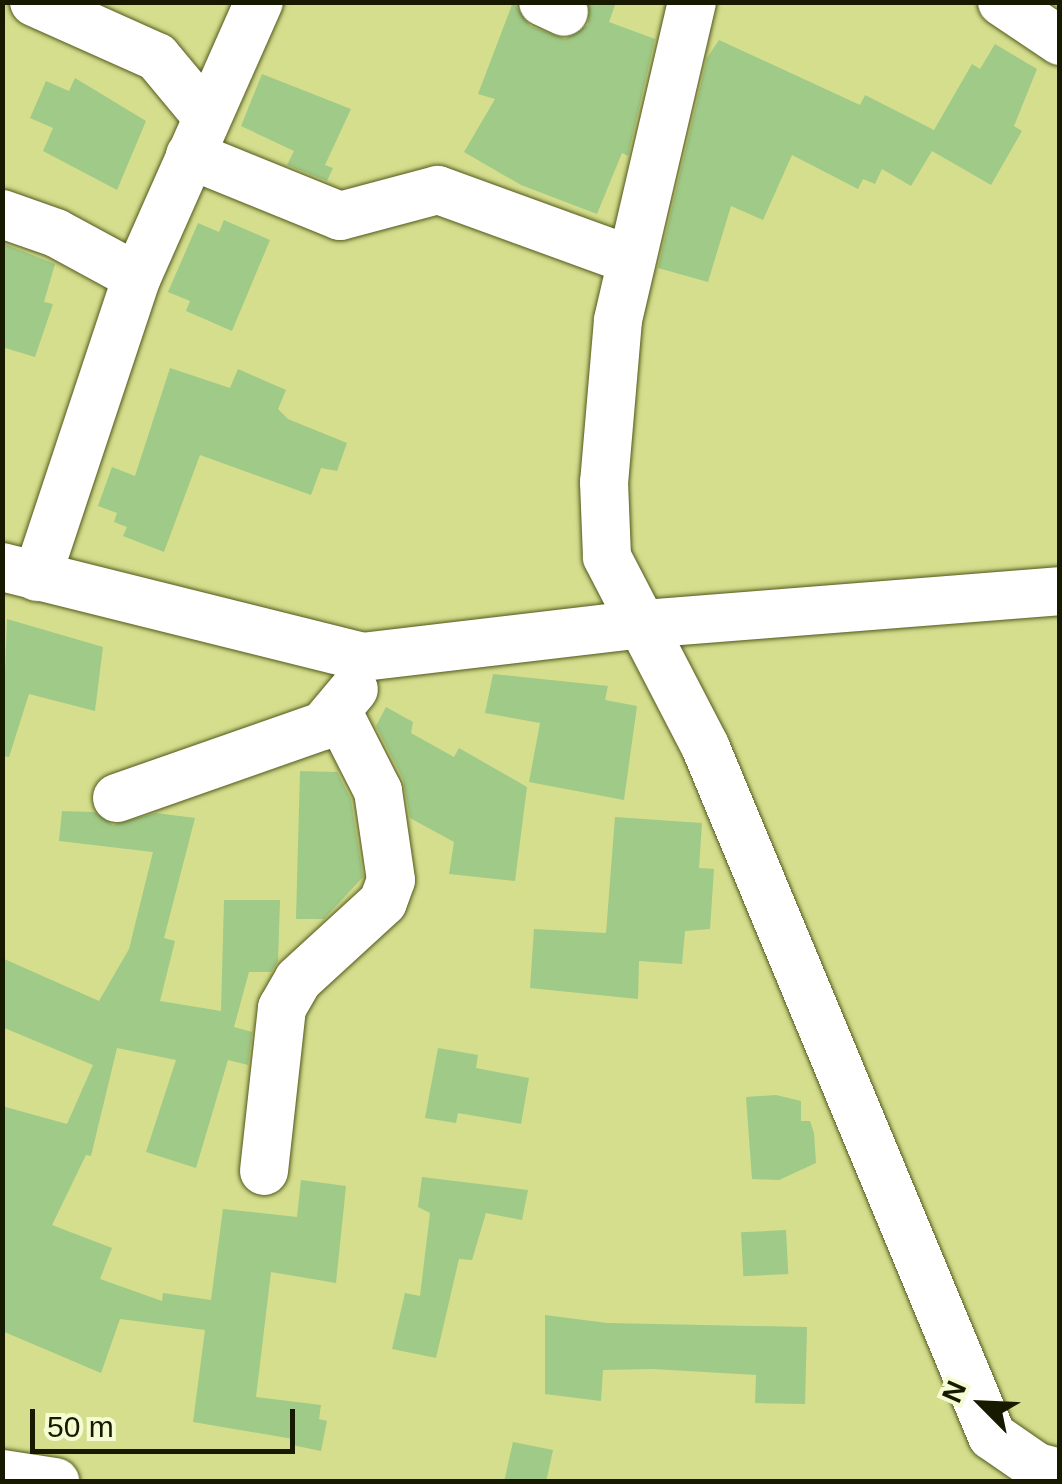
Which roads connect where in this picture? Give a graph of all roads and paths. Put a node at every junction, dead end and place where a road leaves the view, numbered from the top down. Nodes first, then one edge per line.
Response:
1 (34, 2) edge
2 (258, 2) edge
3 (692, 2) edge
4 (1002, 2) edge
5 (1060, 41) edge
6 (199, 136) junction
7 (2, 214) edge
8 (628, 259) junction
9 (137, 276) junction
10 (20, 572) edge
11 (1060, 591) edge
12 (643, 624) junction
13 (362, 656) junction
14 (339, 714) junction
15 (117, 798) dead end
16 (264, 1171) dead end
17 (1060, 1473) edge
18 (2, 1474) edge
19 (56, 1482) edge

1 - 6 street
2 - 6 street
3 - 8 street
4 - 5 street
6 - 8 street
6 - 9 street
7 - 9 street
8 - 12 street
9 - 10 street
10 - 13 street
11 - 12 street
12 - 13 street
12 - 17 street
13 - 14 street
14 - 15 street
14 - 16 street
18 - 19 street

